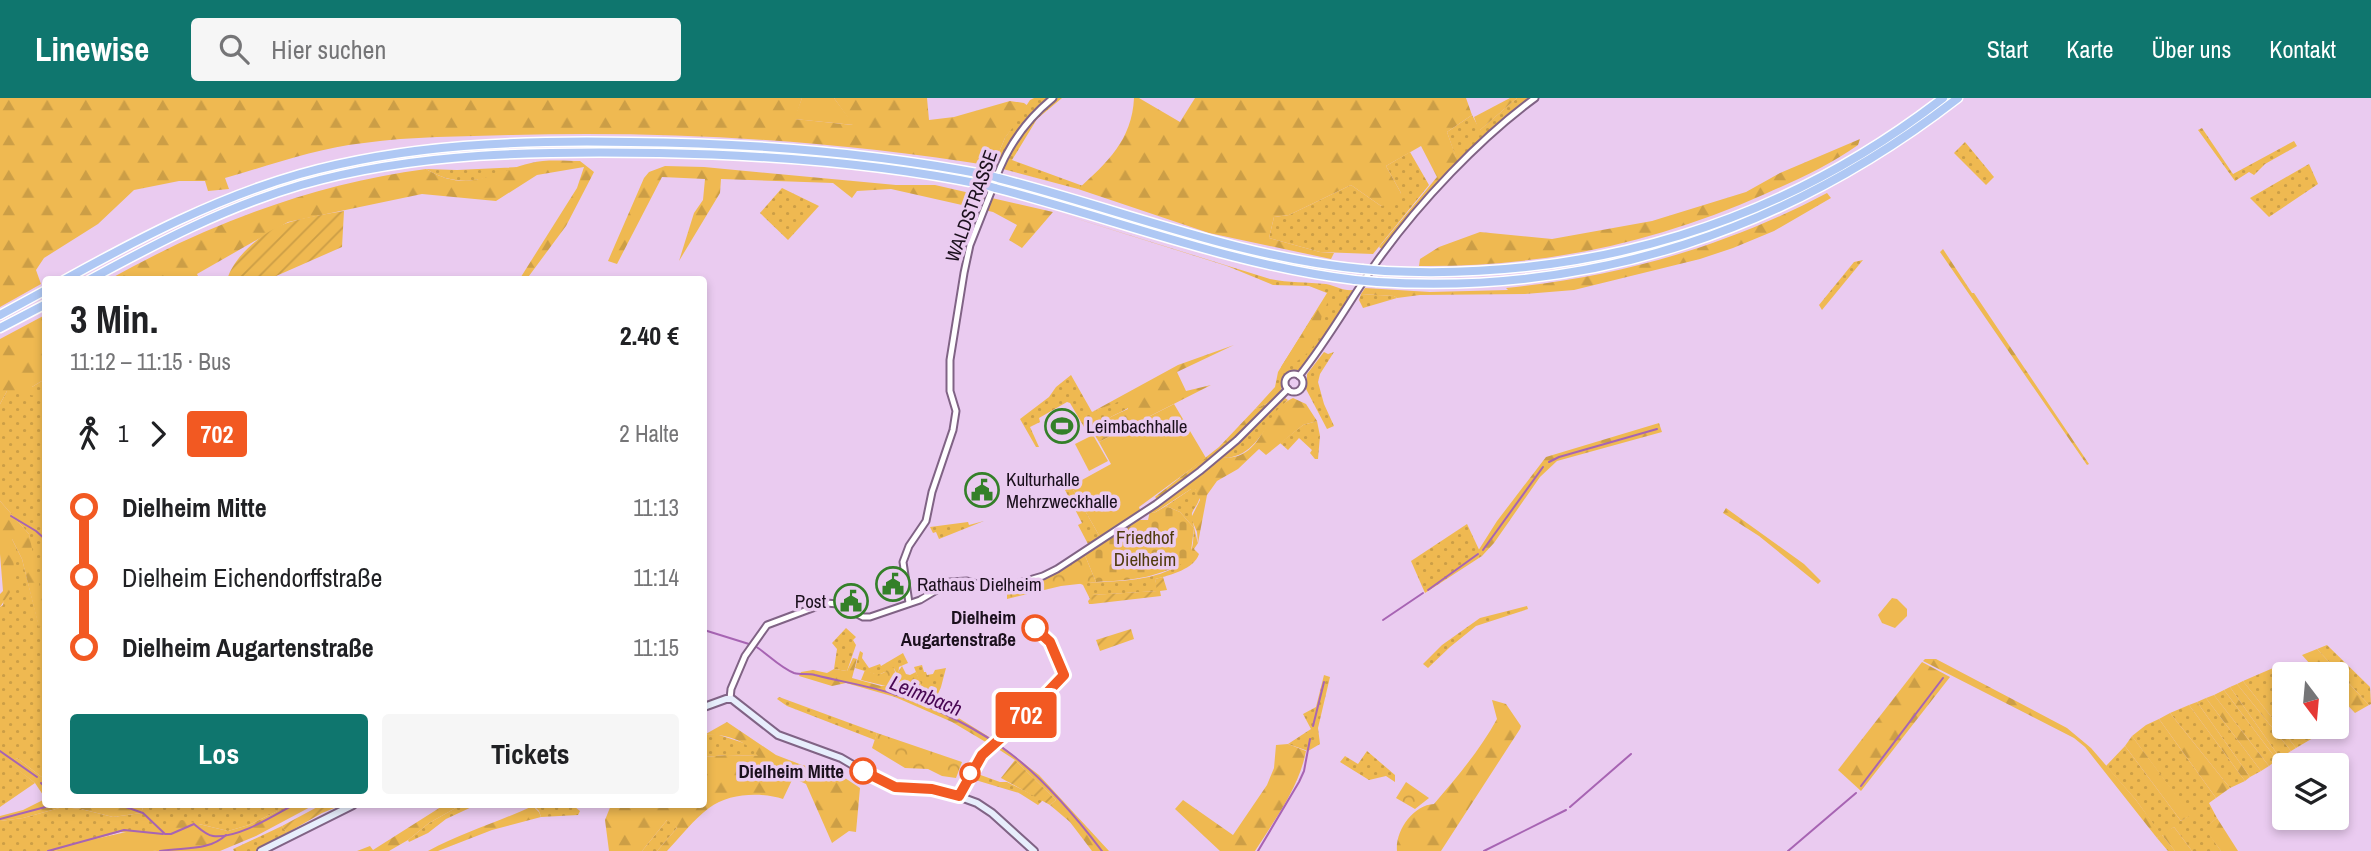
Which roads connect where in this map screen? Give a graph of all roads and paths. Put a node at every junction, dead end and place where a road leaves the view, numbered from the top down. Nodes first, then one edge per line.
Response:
1 (1053, 98) edge
2 (1535, 98) edge
3 (1943, 98) edge
4 (1958, 98) edge
5 (72, 276) edge
6 (97, 276) edge
7 (42, 292) edge
8 (42, 305) edge
9 (0, 315) edge
10 (0, 328) edge
11 (1299, 376) junction
12 (1287, 390) junction
13 (909, 603) junction
14 (730, 699) junction
15 (707, 706) edge
16 (347, 808) edge
17 (261, 851) edge
18 (1034, 851) edge

1 - 13 street, WALDSTRASSE
2 - 11 street
3 - 5 highway, bridge
4 - 6 highway, bridge
7 - 9 highway
8 - 10 highway
11 - 12 street
11 - 12 street
12 - 13 street
13 - 14 street
14 - 15 main road
14 - 18 main road
16 - 17 main road

